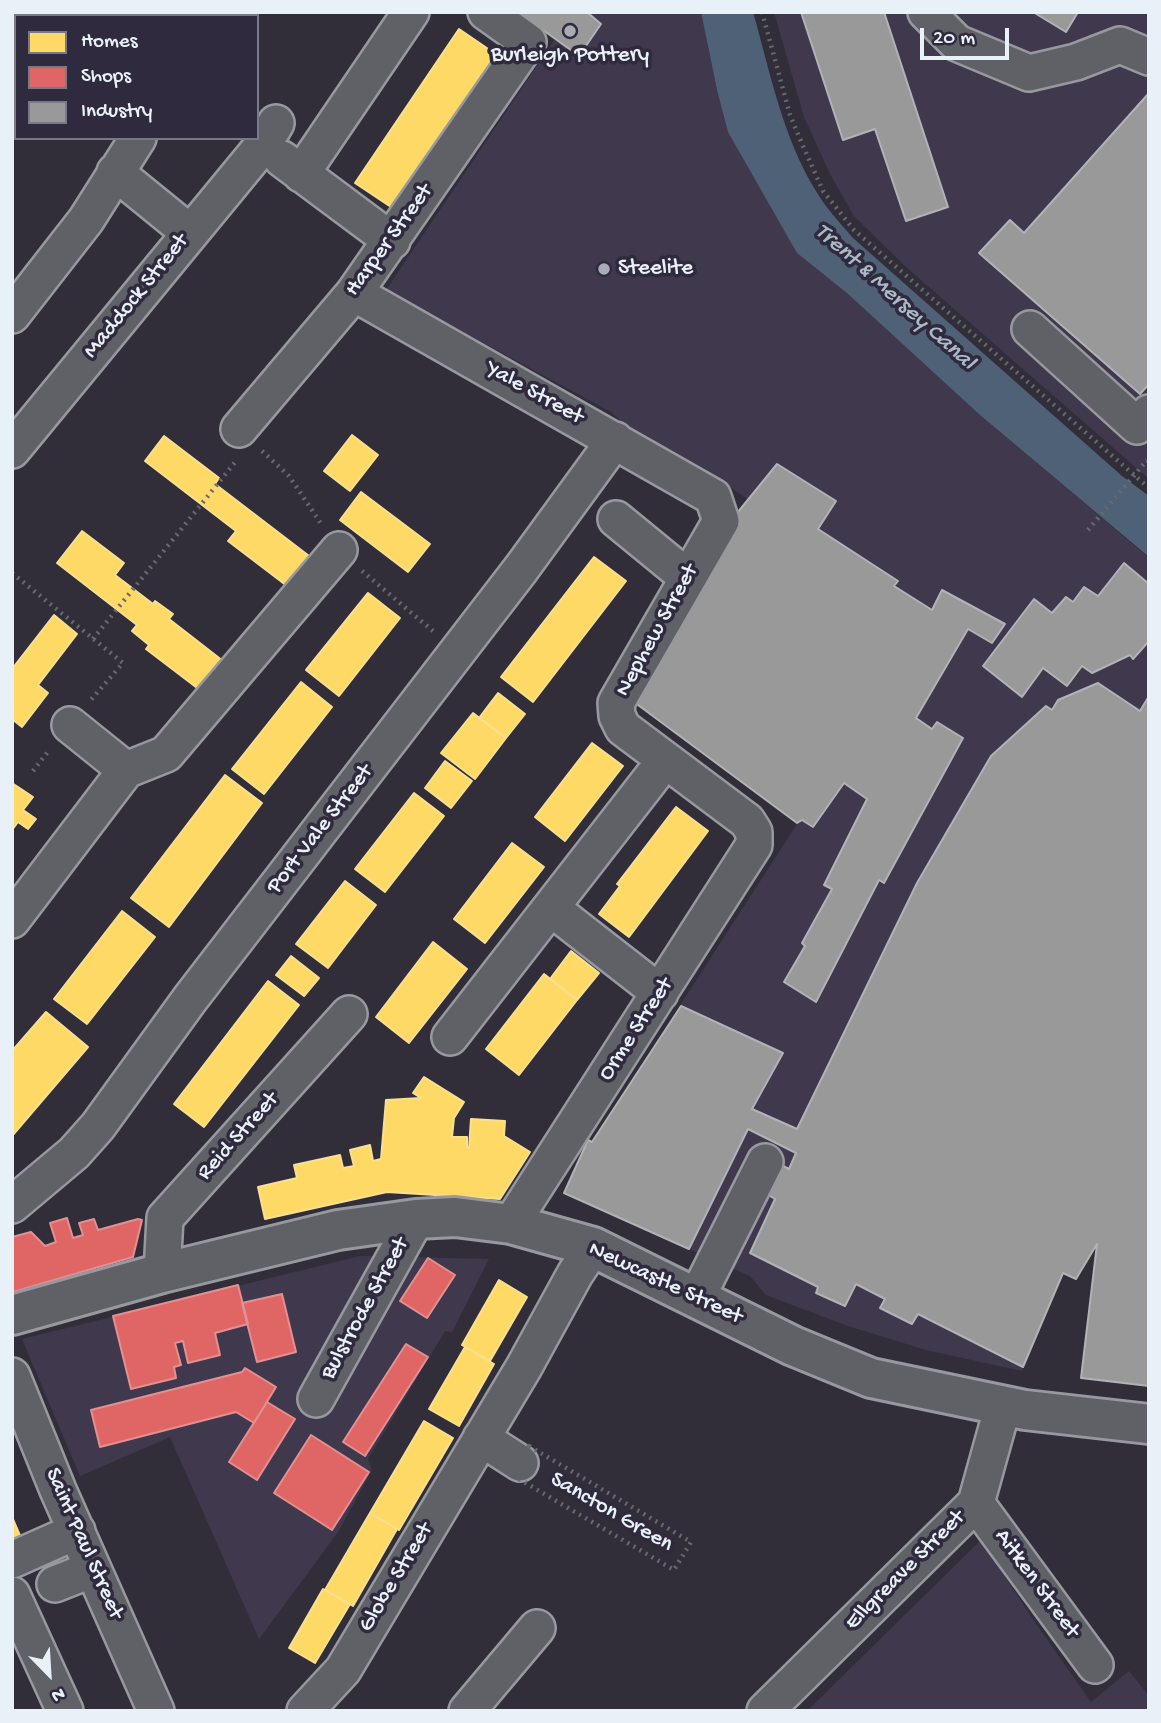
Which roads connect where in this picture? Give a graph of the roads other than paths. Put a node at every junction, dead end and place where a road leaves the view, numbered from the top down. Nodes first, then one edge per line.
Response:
1 (411, 12) edge
2 (486, 12) edge
3 (926, 12) edge
4 (1149, 57) edge
5 (264, 135) edge
6 (137, 140) edge
7 (115, 172) junction
8 (301, 174) junction
9 (190, 233) junction
10 (392, 241) junction
11 (354, 293) junction
12 (12, 315) edge
13 (1030, 328) dead end
14 (1149, 413) edge
15 (615, 440) junction
16 (241, 441) road end
17 (12, 450) edge
18 (713, 497) joint
19 (616, 519) dead end
20 (339, 550) dead end
21 (688, 578) junction
22 (70, 725) dead end
23 (126, 769) junction
24 (653, 776) dead end
25 (754, 832) joint
26 (551, 908) junction
27 (12, 920) edge
28 (660, 993) junction
29 (349, 1014) dead end
30 (450, 1037) dead end
31 (765, 1162) dead end
32 (12, 1205) edge
33 (416, 1219) junction
34 (511, 1224) junction
35 (593, 1247) junction
36 (162, 1273) junction
37 (697, 1297) junction
38 (12, 1315) edge
39 (12, 1376) edge
40 (316, 1399) dead end
41 (1003, 1406) junction
42 (1149, 1424) edge
43 (481, 1438) junction
44 (520, 1462) road end
45 (65, 1503) junction
46 (976, 1503) junction
47 (12, 1560) edge
48 (93, 1569) junction
49 (55, 1584) dead end
50 (12, 1595) edge
51 (537, 1628) dead end
52 (1095, 1665) dead end
53 (65, 1711) edge
54 (156, 1711) edge
55 (305, 1711) edge
56 (467, 1711) edge
57 (765, 1711) edge

1 - 8 street
2 - 10 street, Harper Street
3 - 4 street
5 - 8 street
5 - 9 street, Maddock Street
6 - 7 street
7 - 9 street
7 - 12 street
8 - 10 street
9 - 17 street, Maddock Street
10 - 11 street, Harper Street
11 - 15 street, Yale Street
11 - 16 street, Harper Street
13 - 14 street
15 - 18 street, Yale Street
15 - 32 street, Port Vale Street
18 - 21 street, Nephew Street
19 - 21 street
20 - 23 street
21 - 25 street, Nephew Street
22 - 23 street
23 - 27 street
24 - 26 street
25 - 28 street, Orme Street
26 - 28 street
26 - 30 street
28 - 34 street, Orme Street
29 - 36 street, Reid Street
31 - 37 street
33 - 34 main road, Newcastle Street
33 - 36 main road, Newcastle Street
33 - 40 street, Bulstrode Street
34 - 35 main road, Newcastle Street
35 - 37 main road, Newcastle Street
35 - 43 street, Globe Street
36 - 38 main road, Newcastle Street
37 - 41 main road, Newcastle Street
39 - 45 street, Saint Paul Street
41 - 42 main road, Newcastle Street
41 - 46 street, Ellgreave Street
43 - 44 street
43 - 55 street, Globe Street
45 - 47 street
45 - 48 street, Saint Paul Street
46 - 52 street, Aitken Street
46 - 57 street, Ellgreave Street
48 - 49 street
48 - 54 street, Saint Paul Street
50 - 53 street
51 - 56 street

